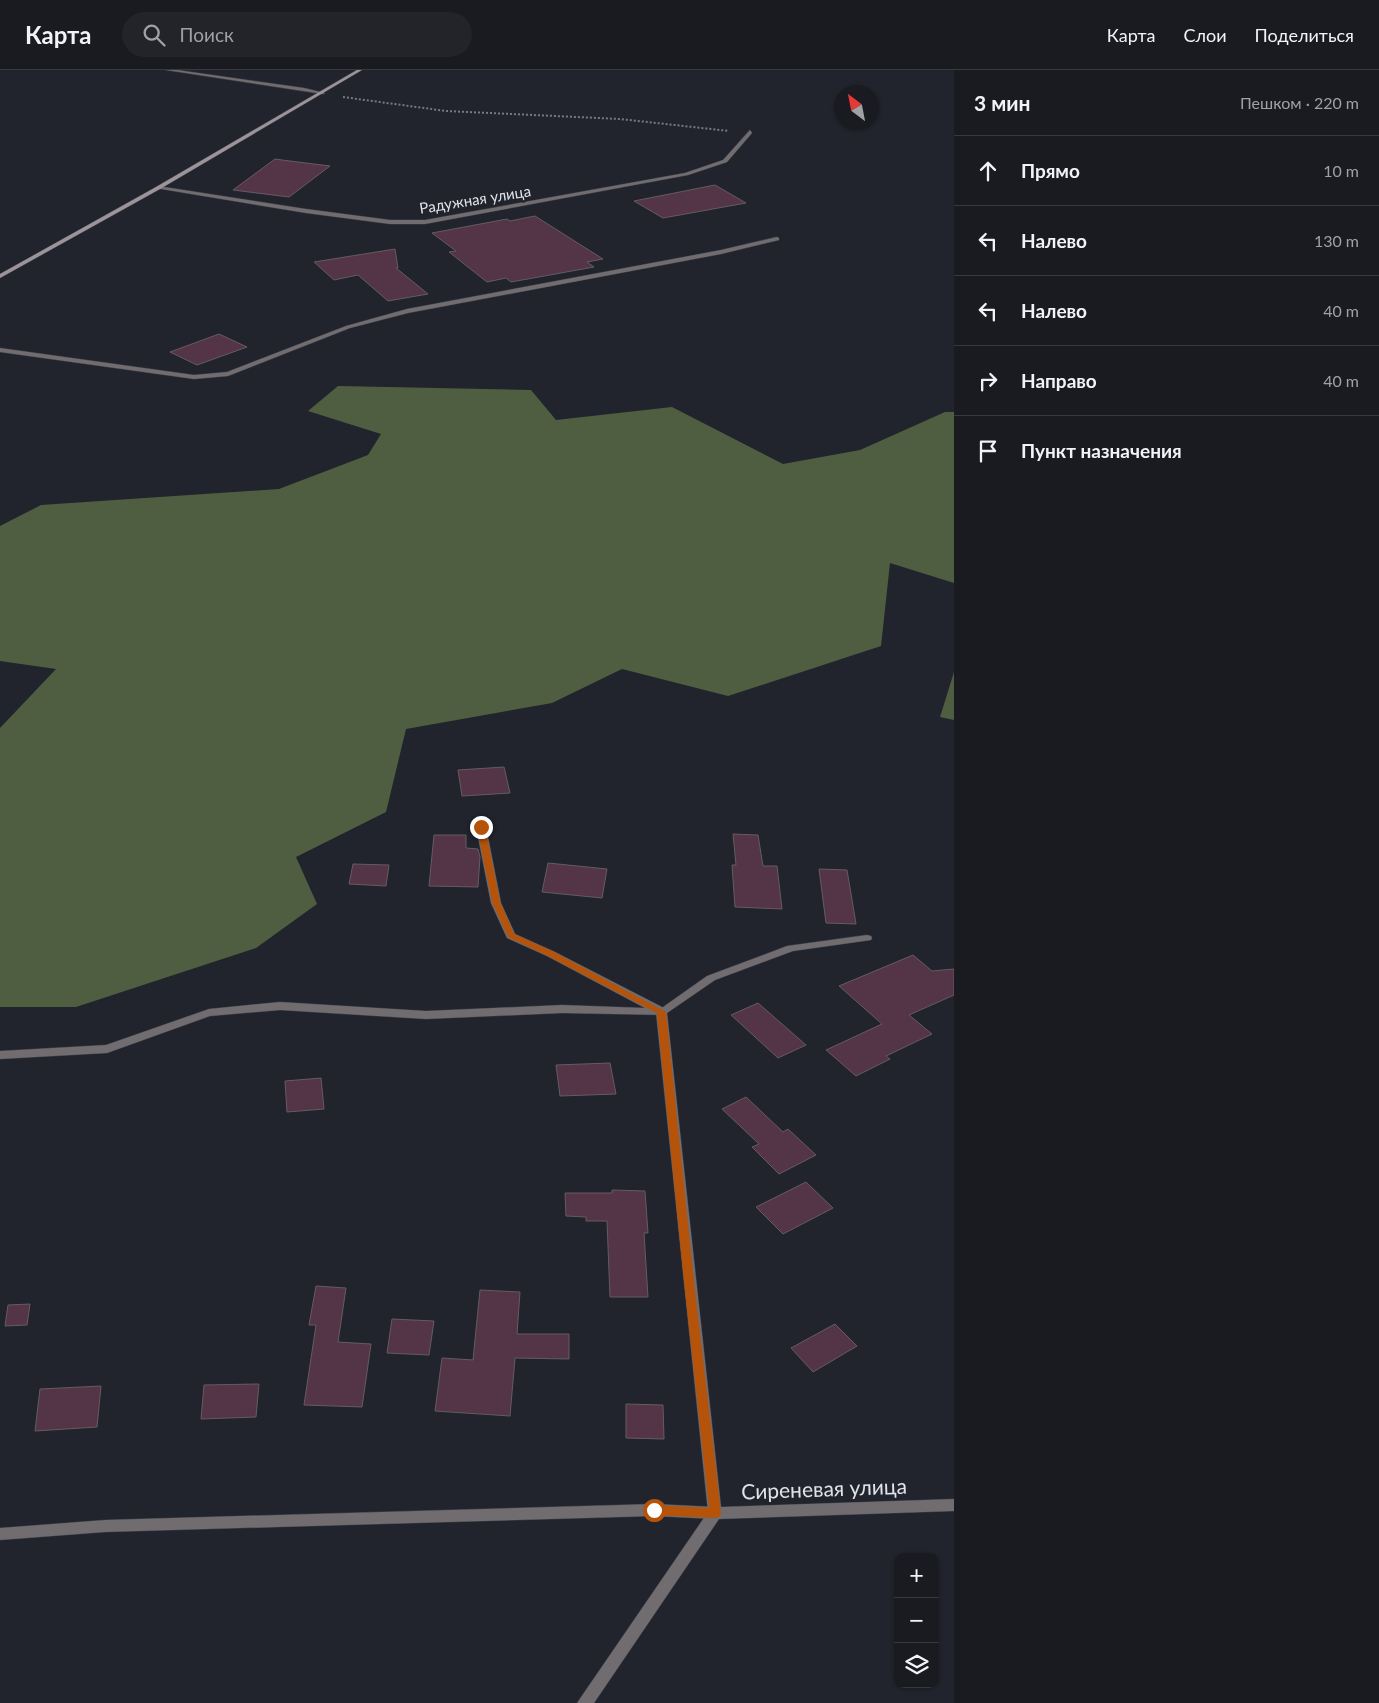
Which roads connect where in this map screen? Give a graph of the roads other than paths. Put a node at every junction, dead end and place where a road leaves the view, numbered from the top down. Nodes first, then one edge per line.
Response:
1 (168, 70) edge
2 (360, 70) edge
3 (323, 93) junction
4 (750, 132) road end
5 (158, 188) junction
6 (777, 239) dead end
7 (0, 276) edge
8 (0, 350) edge
9 (481, 827) dead end
10 (867, 938) dead end
11 (661, 1012) junction
12 (0, 1055) edge
13 (954, 1504) edge
14 (715, 1513) junction
15 (0, 1534) edge
16 (585, 1703) edge

1 - 3 street
2 - 3 street
3 - 5 street
4 - 5 street, Радужная улица
5 - 7 street
6 - 8 street
9 - 11 street
10 - 11 street
11 - 12 street
11 - 14 street
13 - 14 street, Сиреневая улица
14 - 15 street, Сиреневая улица
14 - 16 street

